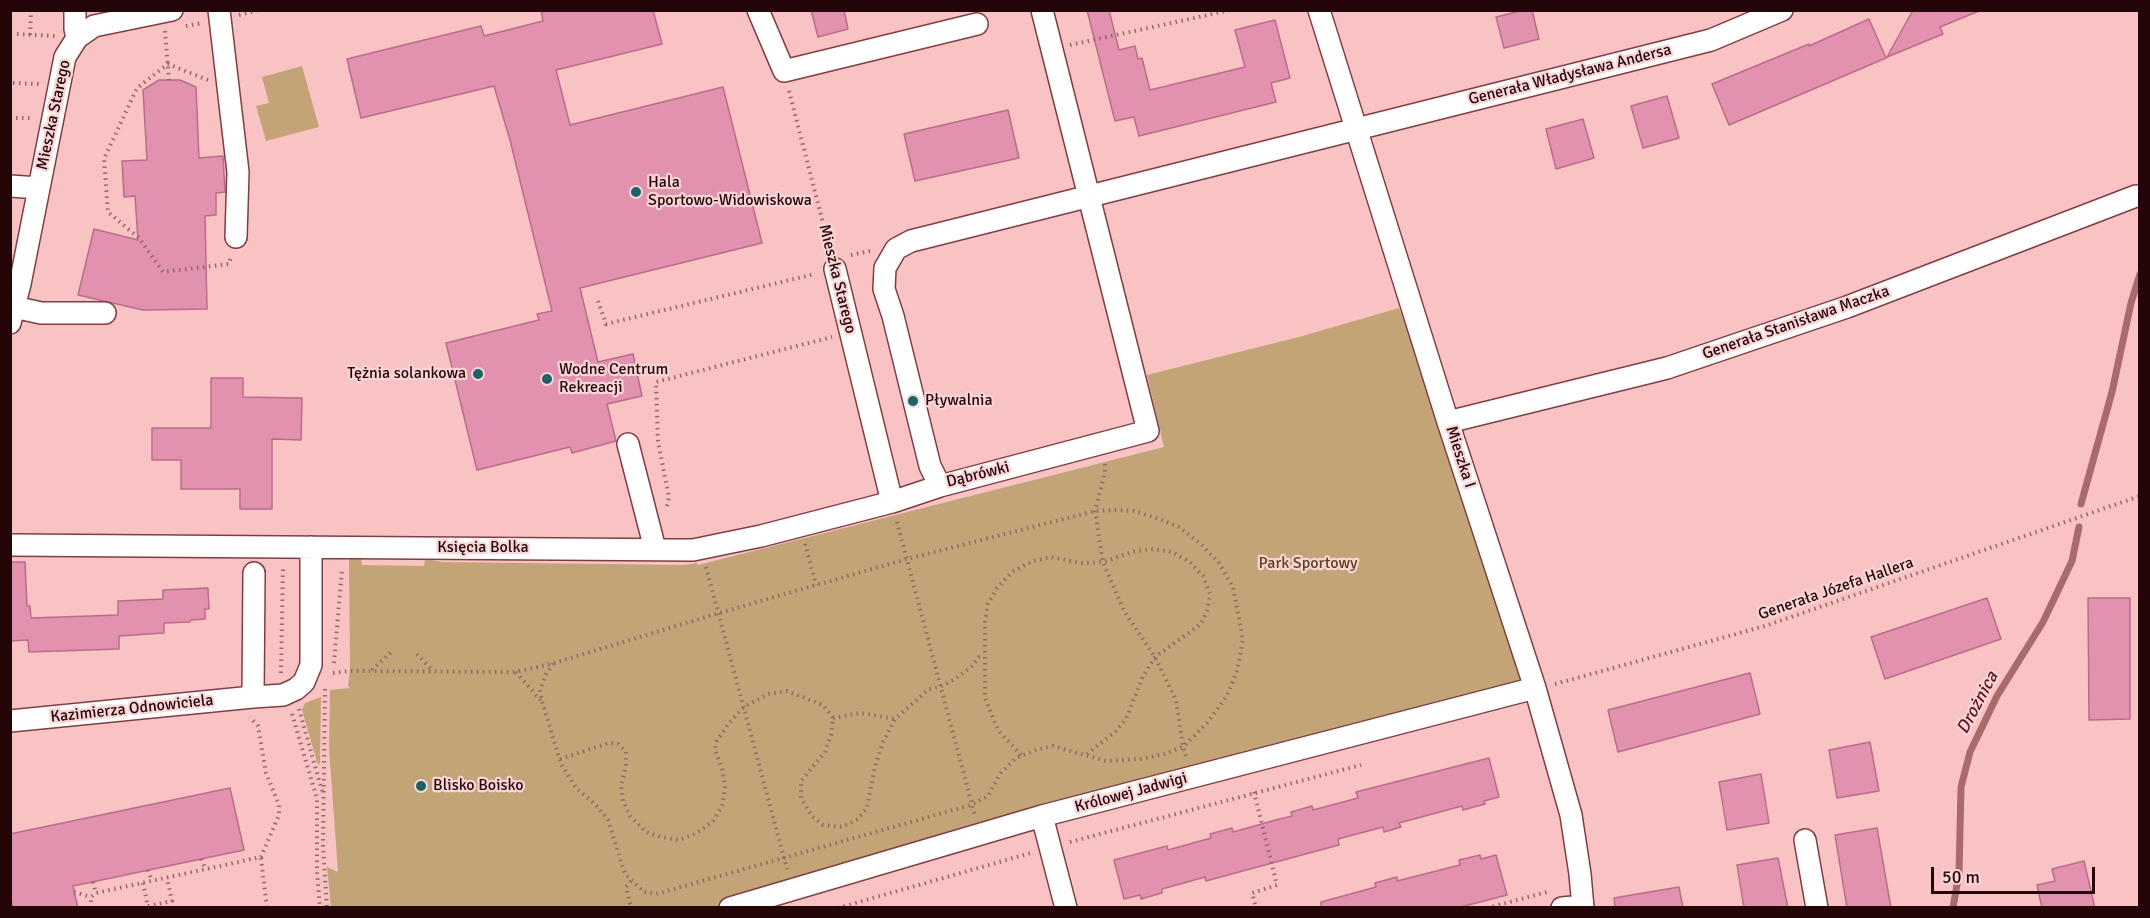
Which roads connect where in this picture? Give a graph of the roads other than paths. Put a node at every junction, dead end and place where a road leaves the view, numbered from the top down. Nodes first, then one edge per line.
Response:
1 (75, 10) edge
2 (758, 10) edge
3 (1042, 10) edge
4 (1319, 10) edge
5 (1782, 10) edge
6 (220, 15) edge
7 (169, 20) edge
8 (978, 24) dead end
9 (67, 37) junction
10 (1355, 130) junction
11 (10, 186) edge
12 (39, 188) junction
13 (2136, 196) dead end
14 (1090, 197) junction
15 (236, 237) road end
16 (834, 264) road end
17 (105, 313) dead end
18 (12, 315) edge
19 (1448, 422) junction
20 (628, 444) dead end
21 (940, 486) junction
22 (892, 502) junction
23 (10, 545) edge
24 (311, 547) junction
25 (655, 549) junction
26 (254, 573) dead end
27 (1535, 688) junction
28 (249, 705) junction
29 (10, 721) edge
30 (1042, 816) junction
31 (1805, 840) dead end
32 (1571, 903) edge
33 (730, 908) edge
34 (1066, 908) edge
35 (1817, 908) edge

1 - 9 street
2 - 8 street
3 - 14 street
4 - 10 street, Mieszka I
5 - 10 street, Generała Władysława Andersa
6 - 15 street
7 - 9 street, Mieszka Starego
9 - 12 street, Mieszka Starego
10 - 14 street
10 - 19 street, Mieszka I
11 - 12 street, Mieszka Starego
12 - 18 street, Mieszka Starego
13 - 19 street, Generała Stanisława Maczka
14 - 21 street, Dąbrówki
14 - 21 street, Dąbrówki
16 - 22 street, Mieszka Starego
17 - 18 street
19 - 27 street, Mieszka I
20 - 25 street
21 - 22 street
22 - 25 street, Księcia Bolka
23 - 24 street, Księcia Bolka
24 - 25 street, Księcia Bolka
24 - 28 street
26 - 28 street
27 - 30 street, Królowej Jadwigi
27 - 32 street, Mieszka I
28 - 29 street, Kazimierza Odnowiciela
30 - 33 street, Królowej Jadwigi
30 - 34 street
31 - 35 street

